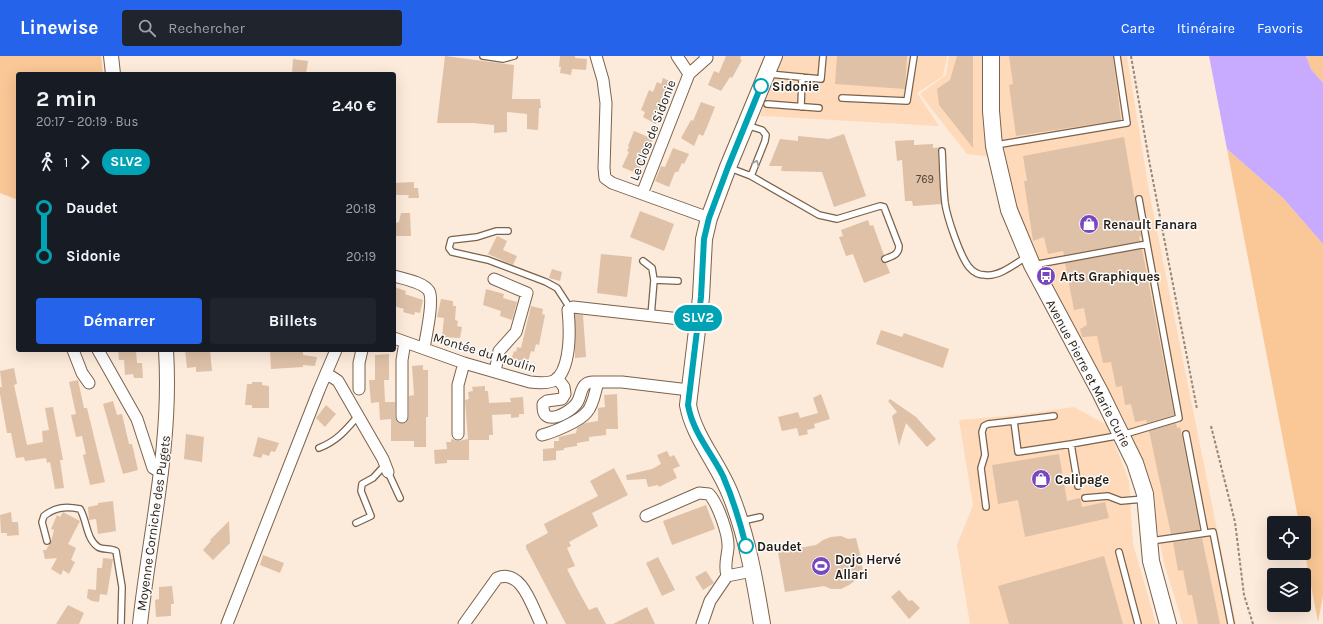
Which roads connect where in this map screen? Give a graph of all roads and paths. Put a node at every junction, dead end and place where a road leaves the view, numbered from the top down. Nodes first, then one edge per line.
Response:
1 (111, 56) edge
2 (483, 56) edge
3 (514, 56) edge
4 (596, 56) edge
5 (678, 56) edge
6 (705, 56) edge
7 (774, 56) edge
8 (823, 56) edge
9 (914, 56) edge
10 (991, 56) edge
11 (1117, 56) edge
12 (1131, 56) edge
13 (113, 72) edge
14 (767, 73) junction
15 (689, 74) junction
16 (802, 77) junction
17 (842, 98) dead end
18 (767, 104) dead end
19 (801, 107) junction
20 (820, 108) dead end
21 (745, 124) junction
22 (994, 146) junction
23 (942, 151) dead end
24 (728, 167) junction
25 (751, 176) junction
26 (642, 194) junction
27 (1139, 199) dead end
28 (709, 218) junction
29 (508, 231) dead end
30 (1147, 244) junction
31 (885, 259) dead end
32 (643, 261) dead end
33 (1026, 261) junction
34 (396, 277) edge
35 (494, 279) dead end
36 (654, 280) junction
37 (678, 281) dead end
38 (570, 308) junction
39 (651, 316) junction
40 (698, 321) junction
41 (396, 339) edge
42 (405, 342) junction
43 (424, 348) junction
44 (74, 352) edge
45 (99, 352) edge
46 (166, 352) edge
47 (335, 352) edge
48 (362, 352) edge
49 (464, 363) junction
50 (495, 372) junction
51 (326, 373) junction
52 (558, 378) junction
53 (598, 382) junction
54 (89, 383) dead end
55 (359, 389) dead end
56 (689, 390) junction
57 (1196, 409) dead end
58 (359, 416) junction
59 (1054, 416) dead end
60 (402, 417) dead end
61 (1014, 421) junction
62 (1211, 426) dead end
63 (458, 434) dead end
64 (1186, 434) dead end
65 (542, 435) dead end
66 (1117, 436) junction
67 (1071, 444) junction
68 (319, 448) dead end
69 (387, 469) junction
70 (162, 473) junction
71 (1078, 486) dead end
72 (400, 498) dead end
73 (1085, 498) dead end
74 (1145, 499) junction
75 (986, 507) dead end
76 (646, 516) dead end
77 (760, 517) dead end
78 (740, 522) junction
79 (356, 523) dead end
80 (1205, 533) junction
81 (47, 541) dead end
82 (1149, 542) junction
83 (1119, 552) dead end
84 (752, 571) junction
85 (727, 576) junction
86 (121, 624) edge
87 (140, 624) edge
88 (227, 624) edge
89 (464, 624) edge
90 (542, 624) edge
91 (702, 624) edge
92 (762, 624) edge
93 (1138, 624) edge
94 (1168, 624) edge
95 (1231, 624) edge
96 (1253, 624) edge

1 - 13 street
2 - 3 lane
4 - 26 street
5 - 15 street, Le Clos de Sidonie
6 - 15 street
7 - 14 main road
8 - 16 lane
9 - 17 lane
10 - 22 main road, Avenue Pierre et Marie Curie
11 - 22 lane
12 - 57 path
14 - 16 lane
14 - 21 main road
15 - 26 street, Le Clos de Sidonie
16 - 19 lane
18 - 19 lane
19 - 20 lane
21 - 24 main road
25 -> 21 lane
22 - 33 main road, Avenue Pierre et Marie Curie
23 - 33 lane
24 - 25 lane
24 - 28 main road
25 - 31 lane
26 - 28 street
27 - 30 lane
28 - 40 main road
29 - 38 lane
30 - 33 lane
30 - 66 lane
32 - 36 lane
33 - 66 main road, Avenue Pierre et Marie Curie
34 - 43 street
35 - 50 street
36 - 37 lane
36 - 39 lane
38 - 39 street
38 - 52 street
39 - 40 street
40 - 56 main road
41 - 42 street, Montée du Moulin
42 - 43 street, Montée du Moulin
42 - 60 street
43 - 49 street, Montée du Moulin
44 - 54 street
45 - 70 street
46 - 70 street, Moyenne Corniche des Pugets
47 - 51 street
48 - 55 street
49 - 50 street, Montée du Moulin
49 - 63 street
50 - 52 street, Montée du Moulin
51 - 58 street
51 - 88 street
52 - 53 street
53 - 56 street
53 - 65 street
56 - 78 main road
58 - 68 lane
58 - 69 street
59 - 61 lane
61 - 67 lane
61 - 75 lane
62 - 96 path
64 - 80 lane
66 - 67 lane
66 - 74 main road, Avenue Pierre et Marie Curie
67 - 71 lane
69 - 72 lane
69 - 79 lane
70 - 87 street, Moyenne Corniche des Pugets
73 - 74 lane
74 - 82 main road, Avenue Pierre et Marie Curie
76 - 85 street
77 - 78 lane
78 - 84 main road
80 - 82 lane
80 - 95 lane
81 - 86 lane
82 - 94 main road, Avenue Pierre et Marie Curie
83 - 93 lane
84 - 85 street
84 - 92 main road
85 - 91 street
89 - 90 street

